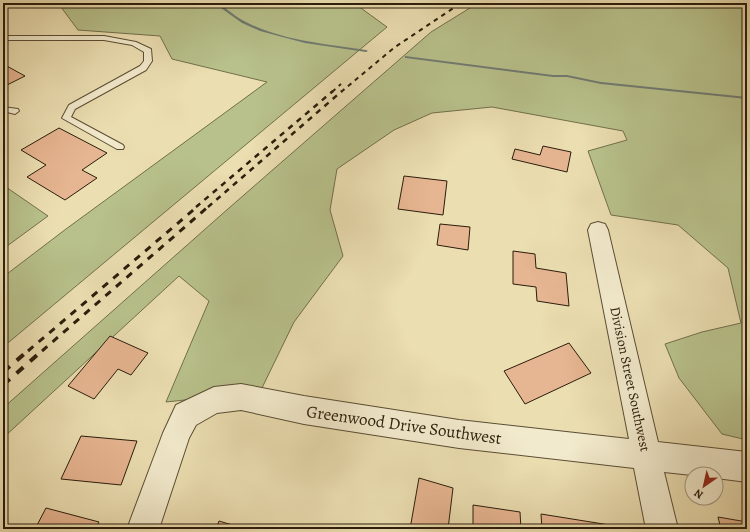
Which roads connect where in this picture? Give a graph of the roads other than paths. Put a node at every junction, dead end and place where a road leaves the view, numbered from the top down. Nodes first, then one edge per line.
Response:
1 (3, 38) edge
2 (3, 109) edge
3 (15, 111) dead end
4 (120, 147) dead end
5 (598, 230) dead end
6 (646, 457) junction
7 (747, 467) edge
8 (143, 529) edge
9 (662, 529) edge

1 - 4 lane
2 - 3 lane
5 - 6 street, Division Street Southwest
6 - 7 street, Greenwood Drive Southwest
6 - 8 street, Greenwood Drive Southwest
6 - 9 street, Division Street Southwest

